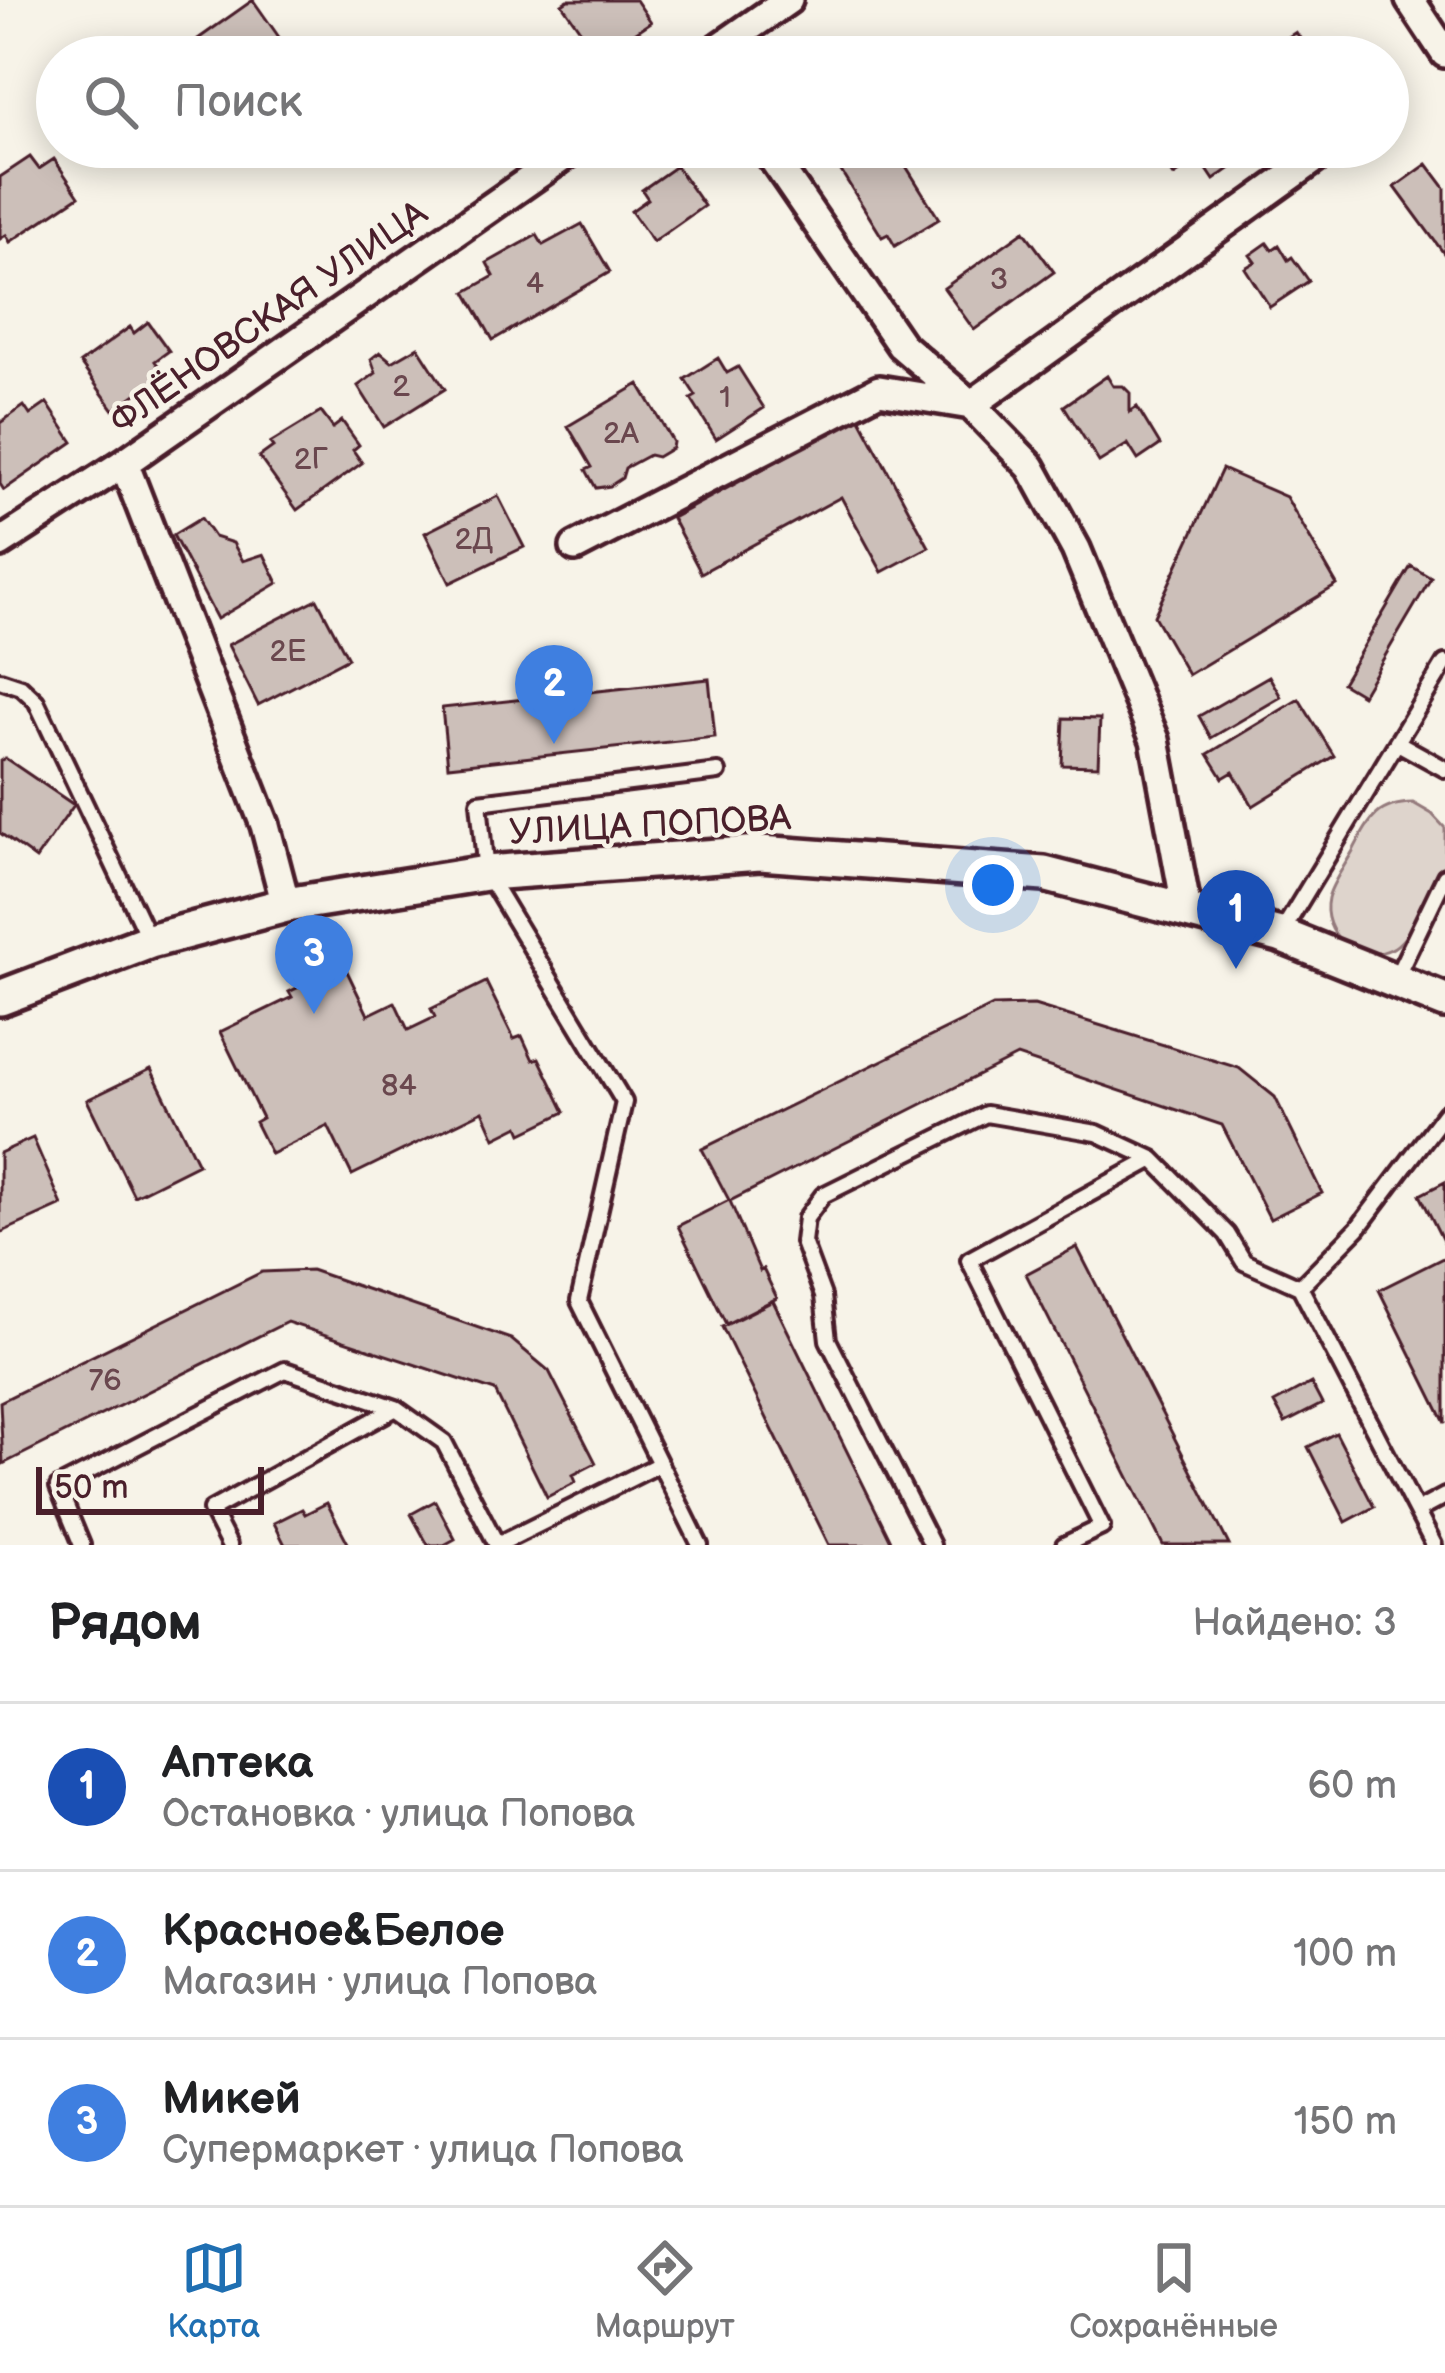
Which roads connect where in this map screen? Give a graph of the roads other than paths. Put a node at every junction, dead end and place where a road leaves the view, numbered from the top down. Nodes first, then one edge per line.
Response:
1 (788, 0) edge
2 (1410, 0) edge
3 (747, 36) edge
4 (1445, 53) edge
5 (547, 168) edge
6 (779, 168) edge
7 (1302, 168) edge
8 (971, 405) junction
9 (124, 463) junction
10 (0, 543) edge
11 (575, 547) dead end
12 (1445, 663) edge
13 (0, 680) edge
14 (1398, 743) junction
15 (1445, 769) edge
16 (718, 772) dead end
17 (486, 873) junction
18 (1445, 876) edge
19 (286, 905) junction
20 (1186, 910) junction
21 (1280, 934) junction
22 (150, 940) junction
23 (1395, 980) junction
24 (0, 998) edge
25 (1445, 1000) edge
26 (1445, 1113) edge
27 (1154, 1159) junction
28 (1300, 1287) junction
29 (396, 1408) junction
30 (660, 1464) junction
31 (1445, 1496) edge
32 (1417, 1511) junction
33 (82, 1545) edge
34 (229, 1545) edge
35 (700, 1545) edge
36 (932, 1545) edge
37 (1064, 1545) edge
38 (1434, 1545) edge

1 - 3 street
2 - 4 street
5 - 9 street, ФЛЁНОВСКАЯ УЛИЦА
6 - 8 street
7 - 8 street
8 - 11 street
8 - 20 street
9 - 10 street, ФЛЁНОВСКАЯ УЛИЦА
9 - 19 street
12 - 14 lane
13 - 22 lane
14 - 15 lane
14 - 21 lane
16 - 17 lane
17 - 19 street, УЛИЦА ПОПОВА
17 - 20 street, УЛИЦА ПОПОВА
17 - 30 lane
18 - 23 lane
19 - 22 street, УЛИЦА ПОПОВА
20 - 21 street, УЛИЦА ПОПОВА
21 - 23 street, УЛИЦА ПОПОВА
22 - 24 street, УЛИЦА ПОПОВА
23 - 25 street, УЛИЦА ПОПОВА
26 - 28 lane
27 - 28 lane
27 - 36 lane
27 - 37 lane
28 - 32 lane
29 - 30 lane
29 - 33 lane
29 - 34 lane
30 - 35 lane
31 - 32 lane
32 - 38 lane

